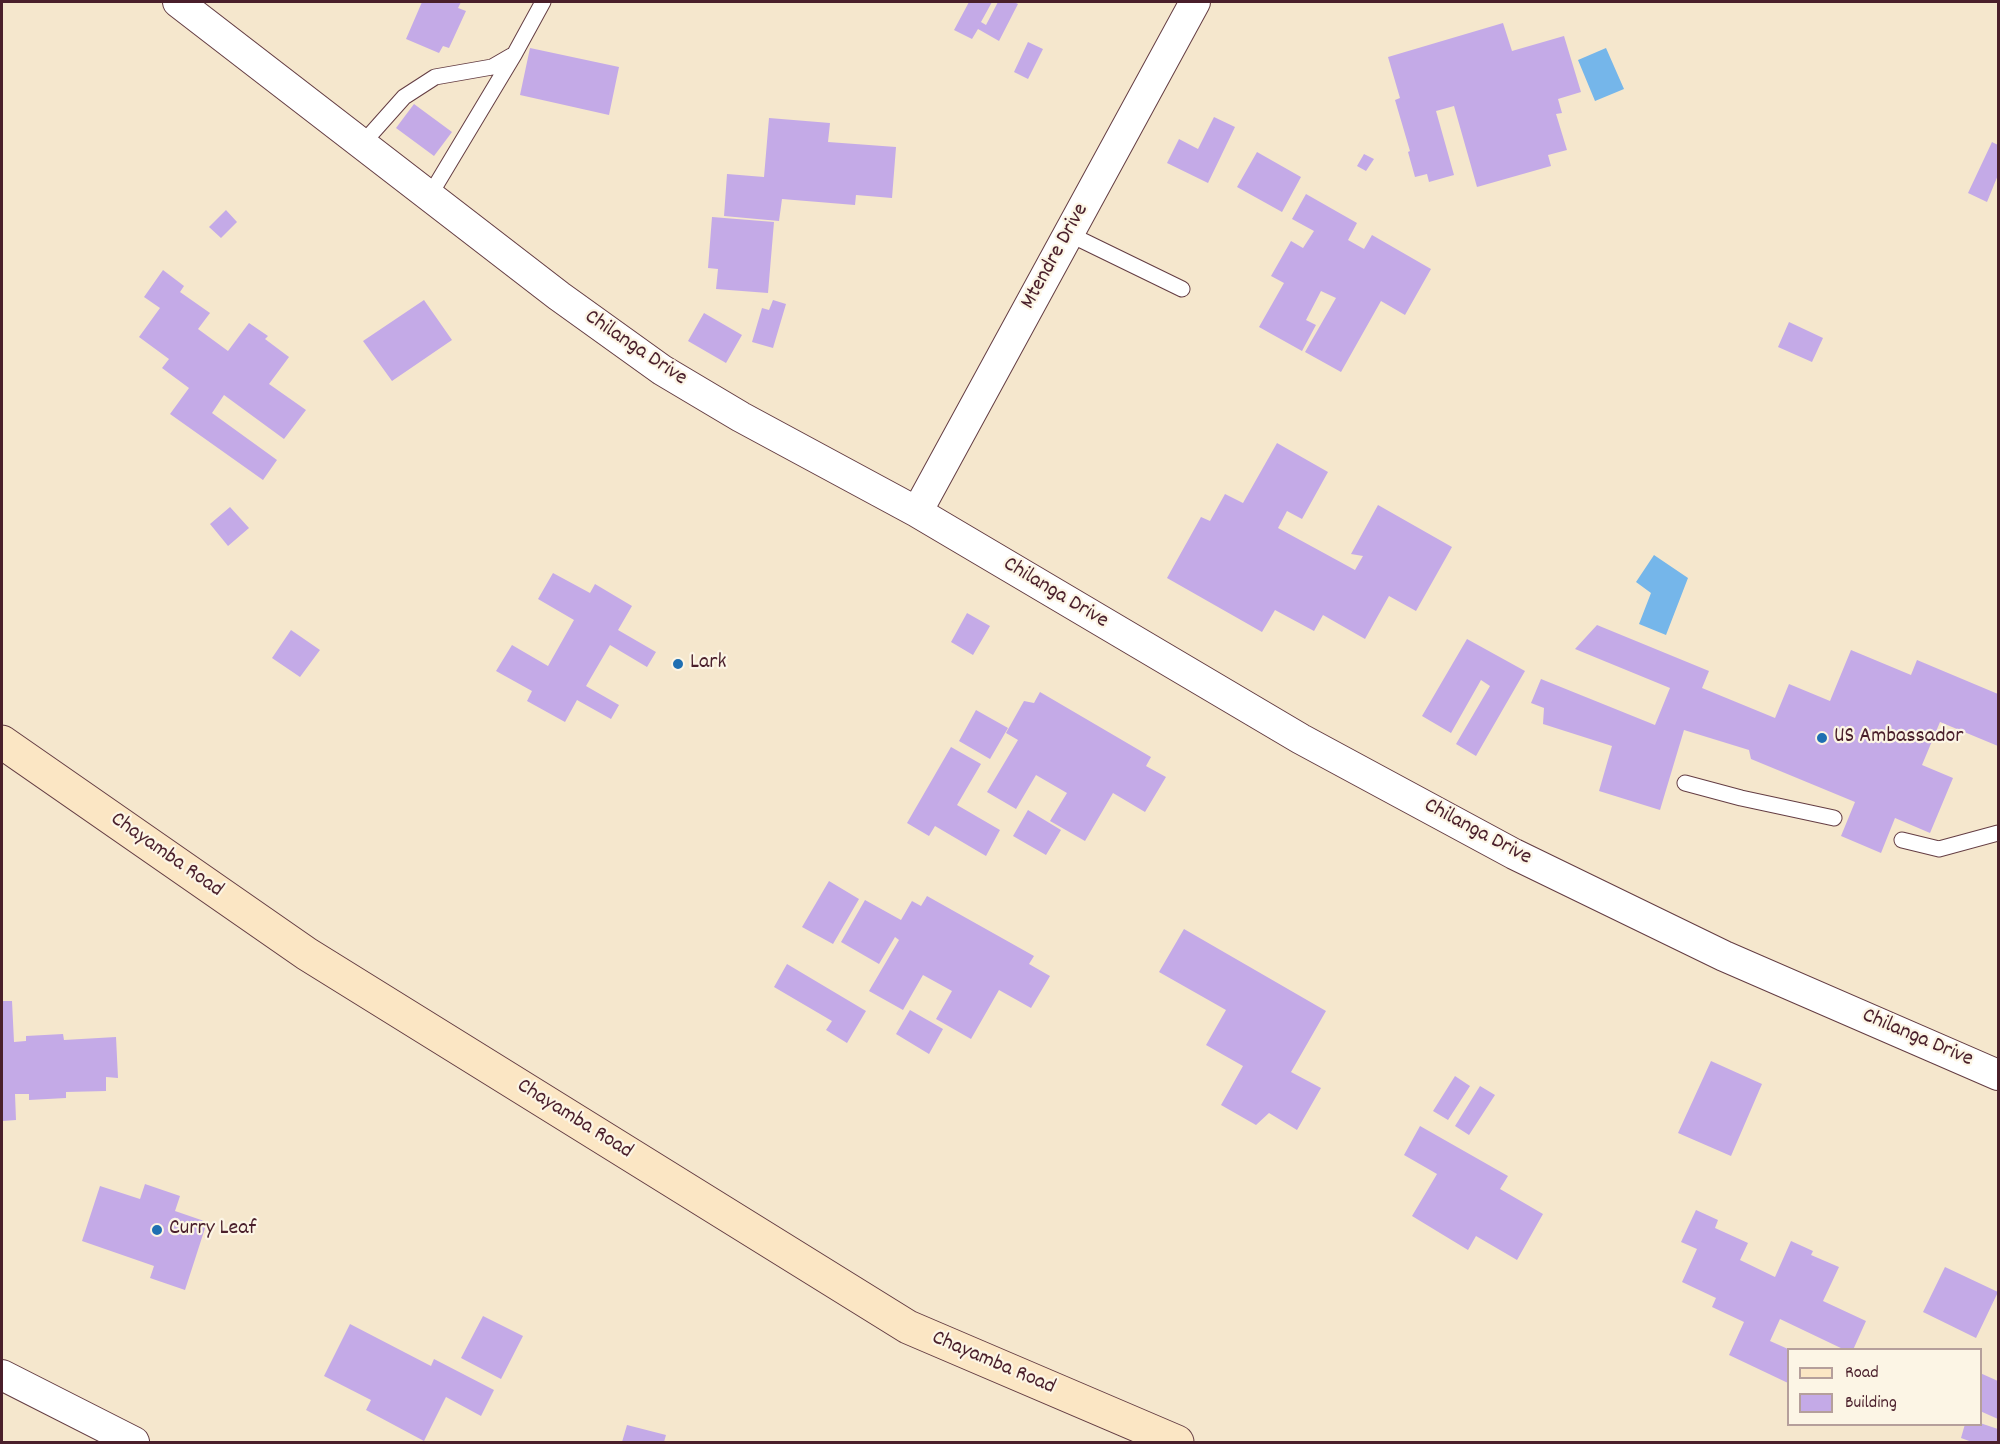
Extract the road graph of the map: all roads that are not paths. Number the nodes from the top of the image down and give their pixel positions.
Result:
1 (178, 2) edge
2 (543, 2) edge
3 (1195, 2) edge
4 (514, 55) junction
5 (363, 143) junction
6 (430, 195) junction
7 (1069, 234) junction
8 (1182, 289) dead end
9 (917, 513) junction
10 (2, 742) edge
11 (1685, 783) dead end
12 (1834, 818) dead end
13 (1998, 833) edge
14 (1902, 840) dead end
15 (1998, 1075) edge
16 (2, 1375) edge
17 (134, 1443) edge
18 (1177, 1443) edge

1 - 5 street, Chilanga Drive
2 - 4 lane
3 - 7 street, Mtendre Drive
4 - 5 lane
4 - 6 lane
5 - 6 street, Chilanga Drive
6 - 9 street, Chilanga Drive
7 - 8 lane
7 - 9 street, Mtendre Drive
9 - 15 street, Chilanga Drive
10 - 18 street, Chayamba Road
11 - 12 lane
13 - 14 lane
16 - 17 street

